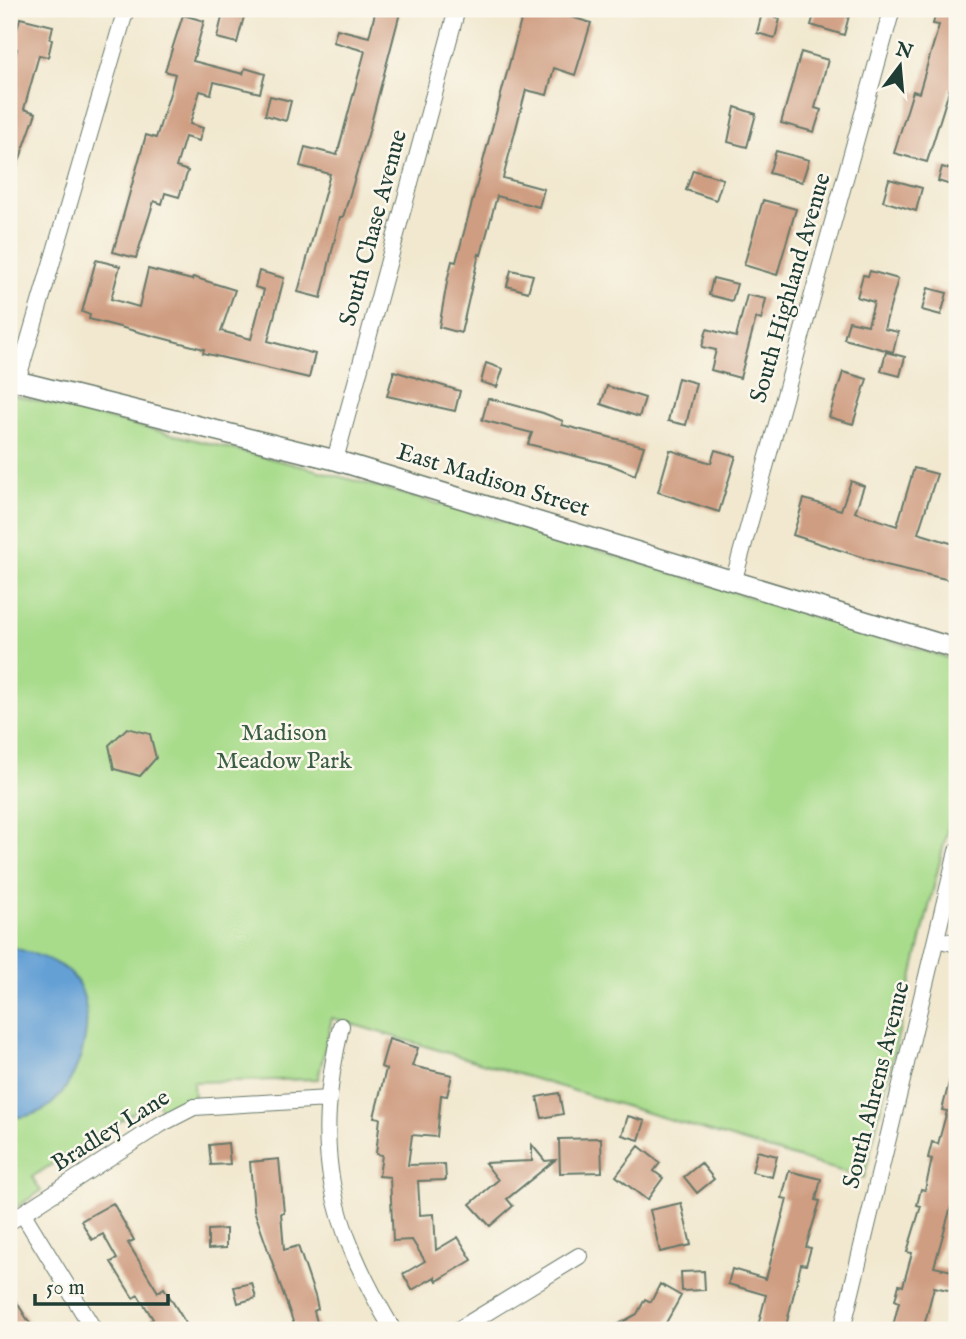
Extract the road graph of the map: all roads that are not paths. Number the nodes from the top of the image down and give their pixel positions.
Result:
1 (126, 9) edge
2 (457, 9) edge
3 (892, 9) edge
4 (13, 380) edge
5 (335, 460) junction
6 (734, 579) junction
7 (957, 649) edge
8 (957, 851) edge
9 (936, 939) junction
10 (957, 944) edge
11 (341, 1026) dead end
12 (328, 1099) junction
13 (23, 1214) junction
14 (9, 1223) edge
15 (579, 1256) dead end
16 (94, 1330) edge
17 (393, 1330) edge
18 (458, 1330) edge
19 (842, 1330) edge

1 - 4 street
2 - 5 street, South Chase Avenue
3 - 6 street, South Highland Avenue
4 - 5 street, East Madison Street
5 - 6 street, East Madison Street
6 - 7 street, East Madison Street
8 - 9 street, South Ahrens Avenue
9 - 10 street
9 - 19 street, South Ahrens Avenue
11 - 12 street
12 - 13 street, Bradley Lane
12 - 17 street
13 - 14 street, Bradley Lane
13 - 16 street
15 - 18 street

